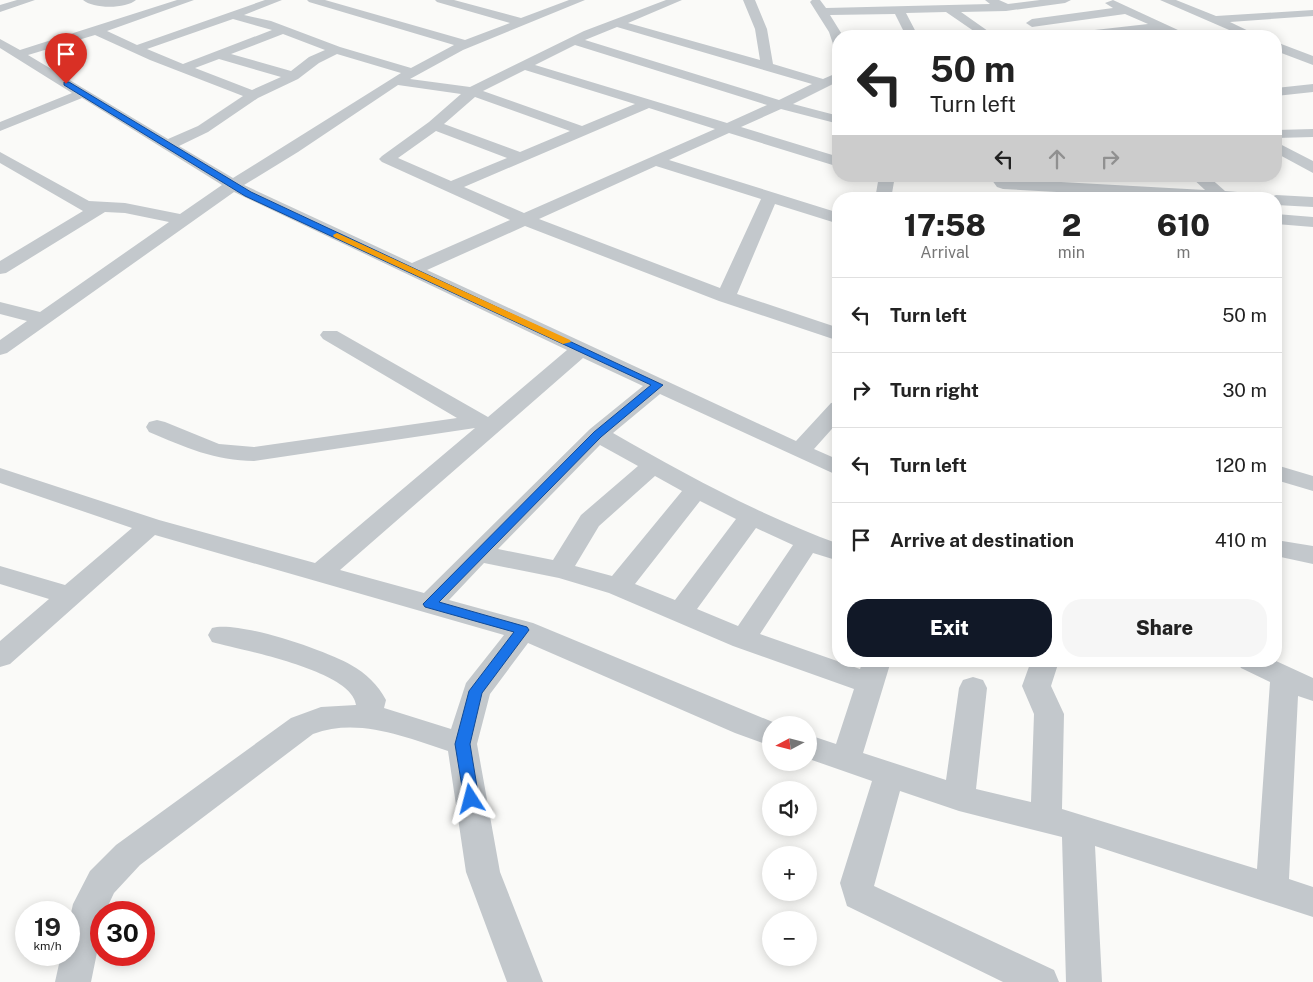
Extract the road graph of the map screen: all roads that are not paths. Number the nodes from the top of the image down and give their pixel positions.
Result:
1 (29, 0) edge
2 (89, 0) edge
3 (130, 0) edge
4 (188, 0) edge
5 (276, 0) edge
6 (441, 0) edge
7 (546, 0) edge
8 (578, 0) edge
9 (676, 0) edge
10 (749, 0) edge
11 (815, 0) edge
12 (991, 0) edge
13 (1066, 0) edge
14 (1104, 0) edge
15 (1166, 0) edge
16 (320, 1) edge
17 (1026, 3) edge
18 (565, 5) junction
19 (1263, 6) dead end
20 (1005, 8) junction
21 (0, 9) edge
22 (950, 9) junction
23 (899, 10) junction
24 (1126, 10) junction
25 (823, 12) junction
26 (1313, 12) edge
27 (230, 15) junction
28 (1286, 15) junction
29 (1215, 20) junction
30 (521, 22) junction
31 (617, 23) junction
32 (1032, 23) junction
33 (1162, 26) junction
34 (284, 30) junction
35 (834, 30) edge
36 (909, 30) edge
37 (980, 30) edge
38 (1045, 30) edge
39 (1128, 30) edge
40 (1171, 30) edge
41 (1239, 30) edge
42 (96, 31) junction
43 (575, 41) junction
44 (1304, 42) dead end
45 (0, 43) edge
46 (465, 44) junction
47 (1282, 44) edge
48 (1282, 48) edge
49 (136, 49) junction
50 (336, 50) junction
51 (18, 54) junction
52 (219, 55) junction
53 (1313, 61) edge
54 (525, 66) junction
55 (767, 67) junction
56 (184, 68) junction
57 (412, 72) junction
58 (293, 76) junction
59 (832, 79) edge
60 (396, 81) junction
61 (823, 83) junction
62 (1313, 88) edge
63 (1282, 91) edge
64 (473, 92) junction
65 (83, 93) junction
66 (253, 94) junction
67 (647, 104) junction
68 (780, 105) junction
69 (832, 118) edge
70 (434, 125) junction
71 (0, 127) edge
72 (727, 129) junction
73 (582, 131) junction
74 (1313, 133) edge
75 (1282, 134) edge
76 (168, 145) junction
77 (1313, 150) edge
78 (1282, 154) edge
79 (1282, 155) edge
80 (0, 157) edge
81 (521, 158) junction
82 (832, 160) edge
83 (656, 161) junction
84 (1313, 169) edge
85 (1205, 182) edge
86 (233, 185) junction
87 (1002, 186) edge
88 (452, 187) junction
89 (1133, 192) edge
90 (1216, 192) edge
91 (770, 197) junction
92 (1282, 200) edge
93 (1313, 202) edge
94 (101, 207) junction
95 (832, 218) edge
96 (1282, 219) edge
97 (184, 220) junction
98 (525, 220) junction
99 (1313, 222) edge
100 (0, 269) edge
101 (412, 270) junction
102 (726, 296) junction
103 (0, 308) edge
104 (44, 319) junction
105 (832, 333) edge
106 (330, 335) dead end
107 (0, 349) edge
108 (581, 349) junction
109 (658, 385) junction
110 (832, 415) edge
111 (485, 424) junction
112 (157, 427) dead end
113 (598, 434) junction
114 (798, 450) junction
115 (652, 466) junction
116 (832, 466) edge
117 (1282, 472) edge
118 (1313, 472) edge
119 (1282, 474) edge
120 (0, 475) edge
121 (1313, 484) edge
122 (695, 491) junction
123 (751, 517) junction
124 (150, 526) junction
125 (808, 541) junction
126 (1282, 549) edge
127 (832, 550) edge
128 (480, 554) junction
129 (1313, 555) edge
130 (560, 570) junction
131 (319, 574) junction
132 (0, 575) edge
133 (618, 587) junction
134 (69, 596) junction
135 (429, 604) junction
136 (680, 612) junction
137 (523, 630) junction
138 (222, 635) dead end
139 (743, 640) junction
140 (0, 657) edge
141 (832, 662) edge
142 (853, 667) edge
143 (1042, 667) edge
144 (1264, 667) edge
145 (873, 672) edge
146 (1285, 677) junction
147 (973, 688) dead end
148 (1313, 690) edge
149 (368, 716) junction
150 (762, 731) edge
151 (462, 744) junction
152 (818, 750) edge
153 (846, 760) junction
154 (889, 775) junction
155 (959, 798) junction
156 (1046, 819) junction
157 (1078, 826) junction
158 (1272, 889) junction
159 (1313, 902) edge
160 (73, 982) edge
161 (525, 982) edge
162 (1041, 982) edge
163 (1084, 982) edge

1 - 21 street
2 - 3 street
4 - 42 street
5 - 27 street
6 - 30 street
7 - 18 street
8 - 18 street
9 - 31 street
10 - 55 street
11 - 25 street
12 - 20 street
13 - 17 street
14 - 24 street
15 - 29 street
16 - 46 street
17 - 20 street
18 - 30 street
19 - 28 street
20 - 22 street
20 - 32 street
22 - 23 street
22 - 37 street
23 - 25 street
23 - 36 street
24 - 32 street
24 - 33 street
25 - 35 street
26 - 28 street
27 - 34 street
27 - 49 street
28 - 29 street
29 - 41 street
30 - 46 street
31 - 43 street
31 - 55 street
32 - 38 street
33 - 39 street
33 - 40 street
34 - 50 street
34 - 52 street
42 - 49 street
42 - 51 street
43 - 54 street
43 - 68 street
44 - 47 street
45 - 51 street
46 - 57 street
48 - 53 street
49 - 56 street
50 - 57 street
50 - 58 street
51 - 65 street
52 - 56 street
52 - 58 street
54 - 64 street
54 - 67 street
55 - 61 street
56 - 66 street
57 - 60 street
58 - 66 street
59 - 61 street
60 - 64 street
60 - 86 street
61 - 68 street
62 - 63 street
64 - 70 street
64 - 73 street
65 - 71 street
65 - 76 street
66 - 76 street
67 - 72 street
67 - 73 street
68 - 69 street
68 - 72 street
70 - 81 street
70 - 88 street
72 - 82 street
72 - 83 street
73 - 81 street
74 - 75 street
76 - 86 street
77 - 78 street
79 - 84 street
80 - 94 street
81 - 88 street
83 - 91 street
83 - 98 street
85 - 90 street
86 - 97 street
86 - 101 street
87 - 89 street
88 - 98 street
91 - 95 street
91 - 102 street
92 - 93 street
94 - 97 street
94 - 100 street
96 - 99 street
97 - 104 street
98 - 101 street
98 - 102 street
101 - 108 street
102 - 105 street
103 - 104 street
104 - 107 street
106 - 111 street
108 - 109 street
108 - 111 street
109 - 113 street
109 - 114 street
110 - 114 street
111 - 112 street
111 - 131 street
113 - 115 street
113 - 128 street
114 - 116 street
115 - 122 street
115 - 130 street
117 - 118 street
119 - 121 street
120 - 124 street
122 - 123 street
122 - 133 street
123 - 125 street
123 - 136 street
124 - 131 street
124 - 134 street
125 - 127 street
125 - 139 street
126 - 129 street
128 - 130 street
128 - 135 street
130 - 133 street
131 - 135 street
132 - 134 street
133 - 136 street
134 - 140 street
135 - 137 street
136 - 139 street
137 - 150 street
137 - 151 street
138 - 149 street
139 - 141 street
142 - 145 street
143 - 156 street
144 - 146 street
145 - 153 street
146 - 148 street
146 - 158 street
147 - 155 street
149 - 151 street
149 - 160 street
151 - 161 street
152 - 153 street
153 - 154 street
154 - 155 street
154 - 162 street
155 - 156 street
156 - 157 street
157 - 158 street
157 - 163 street
158 - 159 street

